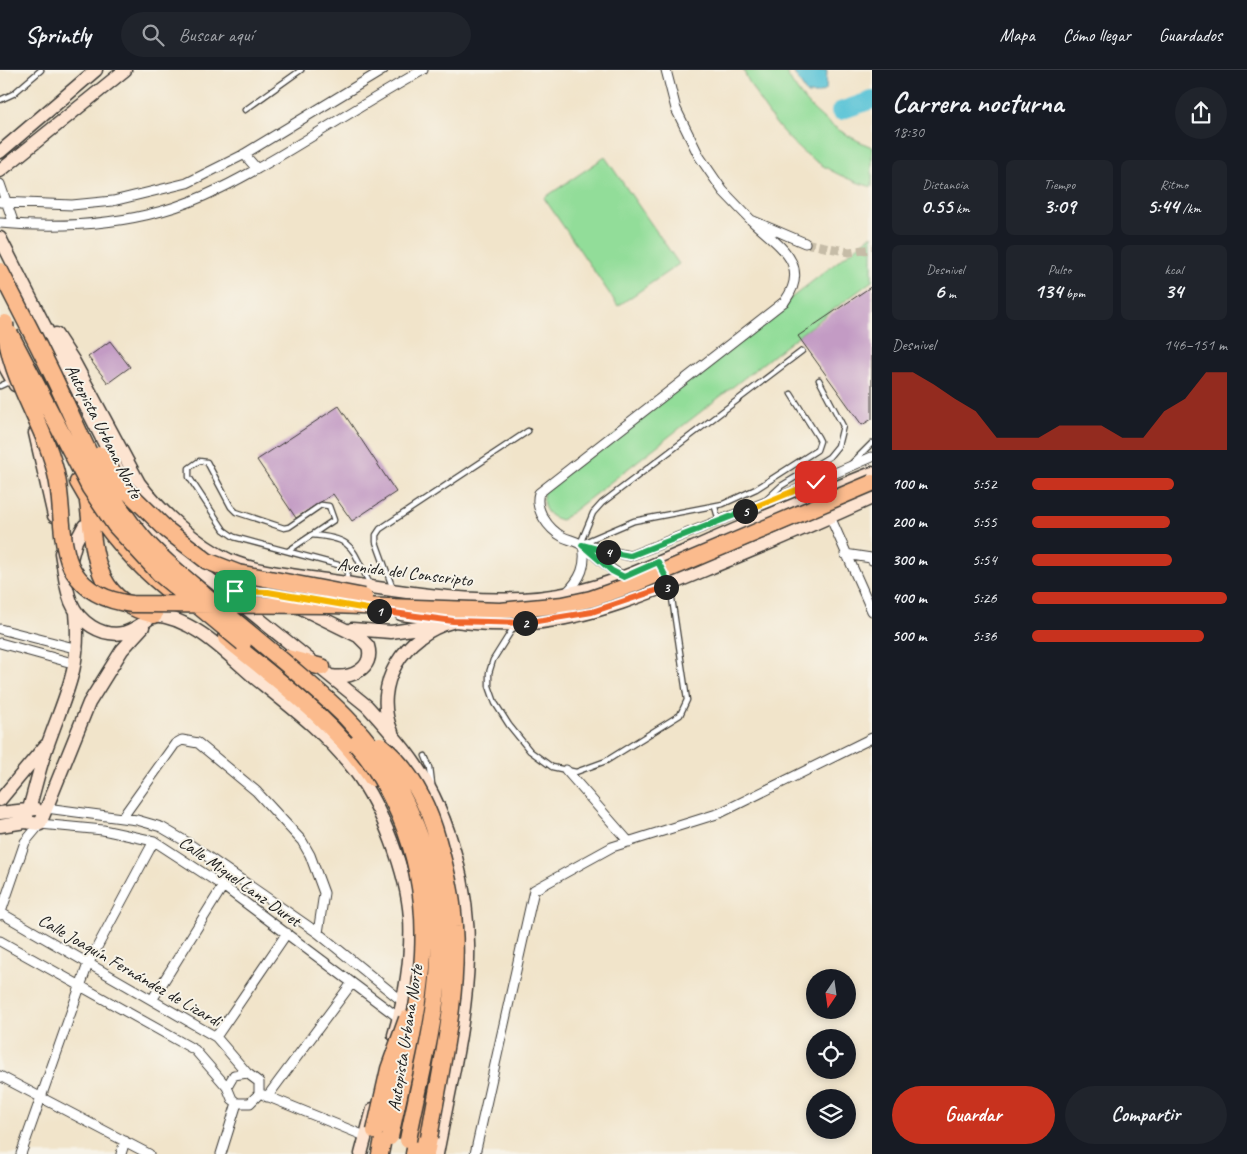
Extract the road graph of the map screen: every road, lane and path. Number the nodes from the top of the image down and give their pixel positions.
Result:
1 (41, 70) edge
2 (96, 70) edge
3 (125, 70) edge
4 (301, 70) edge
5 (383, 70) edge
6 (666, 70) edge
7 (419, 71) edge
8 (0, 100) edge
9 (55, 104) junction
10 (245, 110) dead end
11 (67, 117) junction
12 (0, 152) edge
13 (244, 154) junction
14 (257, 169) junction
15 (1, 172) edge
16 (0, 184) edge
17 (4, 202) edge
18 (751, 220) junction
19 (0, 223) edge
20 (14, 224) junction
21 (0, 238) edge
22 (805, 243) tunnel mouth
23 (0, 271) edge
24 (0, 278) edge
25 (38, 313) junction
26 (2, 322) edge
27 (802, 351) dead end
28 (0, 358) edge
29 (12, 380) junction
30 (819, 380) dead end
31 (0, 386) edge
32 (62, 394) junction
33 (791, 394) dead end
34 (528, 430) dead end
35 (872, 443) edge
36 (872, 457) edge
37 (848, 468) junction
38 (872, 473) edge
39 (816, 482) junction
40 (872, 483) edge
41 (821, 494) junction
42 (87, 498) junction
43 (872, 498) edge
44 (762, 504) junction
45 (149, 505) dead end
46 (715, 507) junction
47 (163, 510) junction
48 (830, 517) junction
49 (719, 521) junction
50 (84, 526) dead end
51 (311, 535) junction
52 (582, 544) junction
53 (288, 551) junction
54 (845, 554) junction
55 (872, 558) edge
56 (658, 562) junction
57 (624, 577) junction
58 (66, 580) junction
59 (346, 583) junction
60 (606, 584) junction
61 (670, 585) junction
62 (372, 587) junction
63 (393, 590) junction
64 (235, 591) dead end
65 (268, 592) junction
66 (564, 594) junction
67 (483, 599) junction
68 (502, 608) junction
69 (160, 611) junction
70 (872, 611) edge
71 (76, 612) junction
72 (457, 621) junction
73 (516, 624) junction
74 (443, 625) junction
75 (338, 626) junction
76 (0, 629) edge
77 (0, 643) edge
78 (78, 648) junction
79 (287, 658) junction
80 (76, 664) junction
81 (327, 672) junction
82 (358, 731) junction
83 (394, 736) junction
84 (872, 738) edge
85 (48, 742) junction
86 (425, 756) dead end
87 (566, 770) junction
88 (431, 793) junction
89 (0, 800) edge
90 (46, 808) junction
91 (0, 813) edge
92 (27, 816) junction
93 (122, 818) junction
94 (40, 824) junction
95 (0, 826) edge
96 (154, 841) junction
97 (25, 842) junction
98 (629, 842) junction
99 (223, 886) junction
100 (0, 914) edge
101 (287, 933) junction
102 (318, 933) junction
103 (0, 942) edge
104 (88, 964) junction
105 (352, 983) junction
106 (80, 984) junction
107 (419, 998) junction
108 (152, 1000) junction
109 (402, 1000) junction
110 (399, 1018) junction
111 (216, 1037) junction
112 (247, 1072) junction
113 (0, 1076) edge
114 (228, 1087) junction
115 (263, 1095) junction
116 (40, 1097) junction
117 (237, 1103) junction
118 (365, 1136) junction
119 (125, 1141) junction
120 (428, 1146) edge
121 (21, 1154) edge
122 (121, 1154) edge
123 (149, 1154) edge
124 (220, 1154) edge
125 (361, 1154) edge
126 (370, 1154) edge
127 (380, 1154) edge
128 (387, 1154) edge
129 (405, 1154) edge
130 (414, 1154) edge
131 (437, 1154) edge
132 (474, 1154) edge

1 - 8 lane
2 - 9 main road
3 - 11 main road
4 - 10 lane
5 - 13 street
6 - 18 street
7 - 14 street
9 - 11 main road
9 - 12 main road
11 - 15 main road
13 - 14 street
13 - 17 street
14 - 20 street
16 - 17 street
17 - 20 street
18 - 22 street
18 - 52 street
19 - 20 street
21 - 25 main road
23 - 32 highway, Autopista Urbana Norte, bridge
24 - 79 highway
25 - 47 main road, Avenida del Conscripto
25 - 81 main road
26 - 40 highway, bridge
26 - 42 highway
26 - 107 highway, Autopista Urbana Norte, bridge
27 - 52 lane
28 - 29 main road
29 - 31 lane
29 - 58 main road
30 - 44 lane
32 - 68 highway, bridge
32 - 82 highway, Autopista Urbana Norte, bridge
33 - 46 lane
34 - 63 lane
35 - 37 lane
36 - 37 street
37 - 39 street
38 - 41 main road, Avenida del Conscripto
39 - 41 street
39 - 44 street
41 - 48 street
41 - 56 main road, Avenida del Conscripto
42 - 69 highway
42 - 127 highway
43 - 48 main road
44 - 49 street
45 - 47 main road
46 - 49 lane
46 - 52 lane
47 - 59 main road, Avenida del Conscripto
48 - 54 street
48 - 61 main road
49 - 52 street
50 - 58 main road
51 - 53 lane
51 - 53 lane
51 - 62 lane
52 - 57 street
52 - 66 street
53 - 59 lane
54 - 55 street
54 - 70 street
56 - 57 main road, Avenida del Conscripto
56 - 61 lane
57 - 60 main road, Avenida del Conscripto
58 - 71 main road
59 - 62 main road, Avenida del Conscripto
60 - 66 main road, Avenida del Conscripto
60 - 68 highway
61 - 73 main road
61 - 87 lane
62 - 63 main road, Avenida del Conscripto
63 - 67 main road, Avenida del Conscripto
64 - 65 main road
65 - 72 main road
65 - 75 main road
66 - 67 main road, Avenida del Conscripto
67 - 68 main road
69 - 71 main road
69 - 90 main road
69 - 109 main road
71 - 78 main road
72 - 73 main road
72 - 74 main road
73 - 87 lane
74 - 75 main road
74 - 83 main road
75 - 81 main road
76 - 78 street
77 - 80 street
78 - 80 main road
79 - 81 highway
79 - 130 highway
80 - 85 main road
81 - 83 main road
82 - 120 highway, bridge
82 - 129 highway, Autopista Urbana Norte, bridge
83 - 88 main road
84 - 98 street
85 - 89 main road
85 - 92 main road
86 - 88 lane
87 - 98 street
88 - 131 main road
90 - 92 main road
90 - 93 street, Calle Miguel Lanz Duret
90 - 94 main road
91 - 92 main road
92 - 94 main road
92 - 95 main road
92 - 97 street
93 - 102 street, Calle Miguel Lanz Duret
93 - 102 street
94 - 96 street, Calle Miguel Lanz Duret
94 - 97 street
96 - 99 street, Calle Miguel Lanz Duret
96 - 104 street
97 - 100 street
98 - 132 street
99 - 101 street, Calle Miguel Lanz Duret
99 - 108 street
100 - 104 street, Calle Joaquín Fernández de Lizardi
101 - 105 street, Calle Miguel Lanz Duret
101 - 111 street
102 - 109 street, Calle Miguel Lanz Duret
103 - 106 street, Calle Joaquín Fernández de Lizardi
104 - 106 street
104 - 108 street, Calle Joaquín Fernández de Lizardi
105 - 110 street, Calle Miguel Lanz Duret
105 - 115 street
106 - 114 street, Calle Joaquín Fernández de Lizardi
106 - 116 street
107 - 126 highway, bridge
107 - 128 highway, Autopista Urbana Norte, bridge
108 - 111 street, Calle Joaquín Fernández de Lizardi
109 - 110 main road
110 - 118 main road
111 - 112 street, Calle Joaquín Fernández de Lizardi
112 - 114 street
112 - 115 street, Calle Joaquín Fernández de Lizardi
113 - 116 street
114 - 117 street, Calle Joaquín Fernández de Lizardi
115 - 117 street
115 - 118 street
116 - 119 street
116 - 121 street
117 - 124 street
118 - 125 main road
119 - 122 street
119 - 123 street

